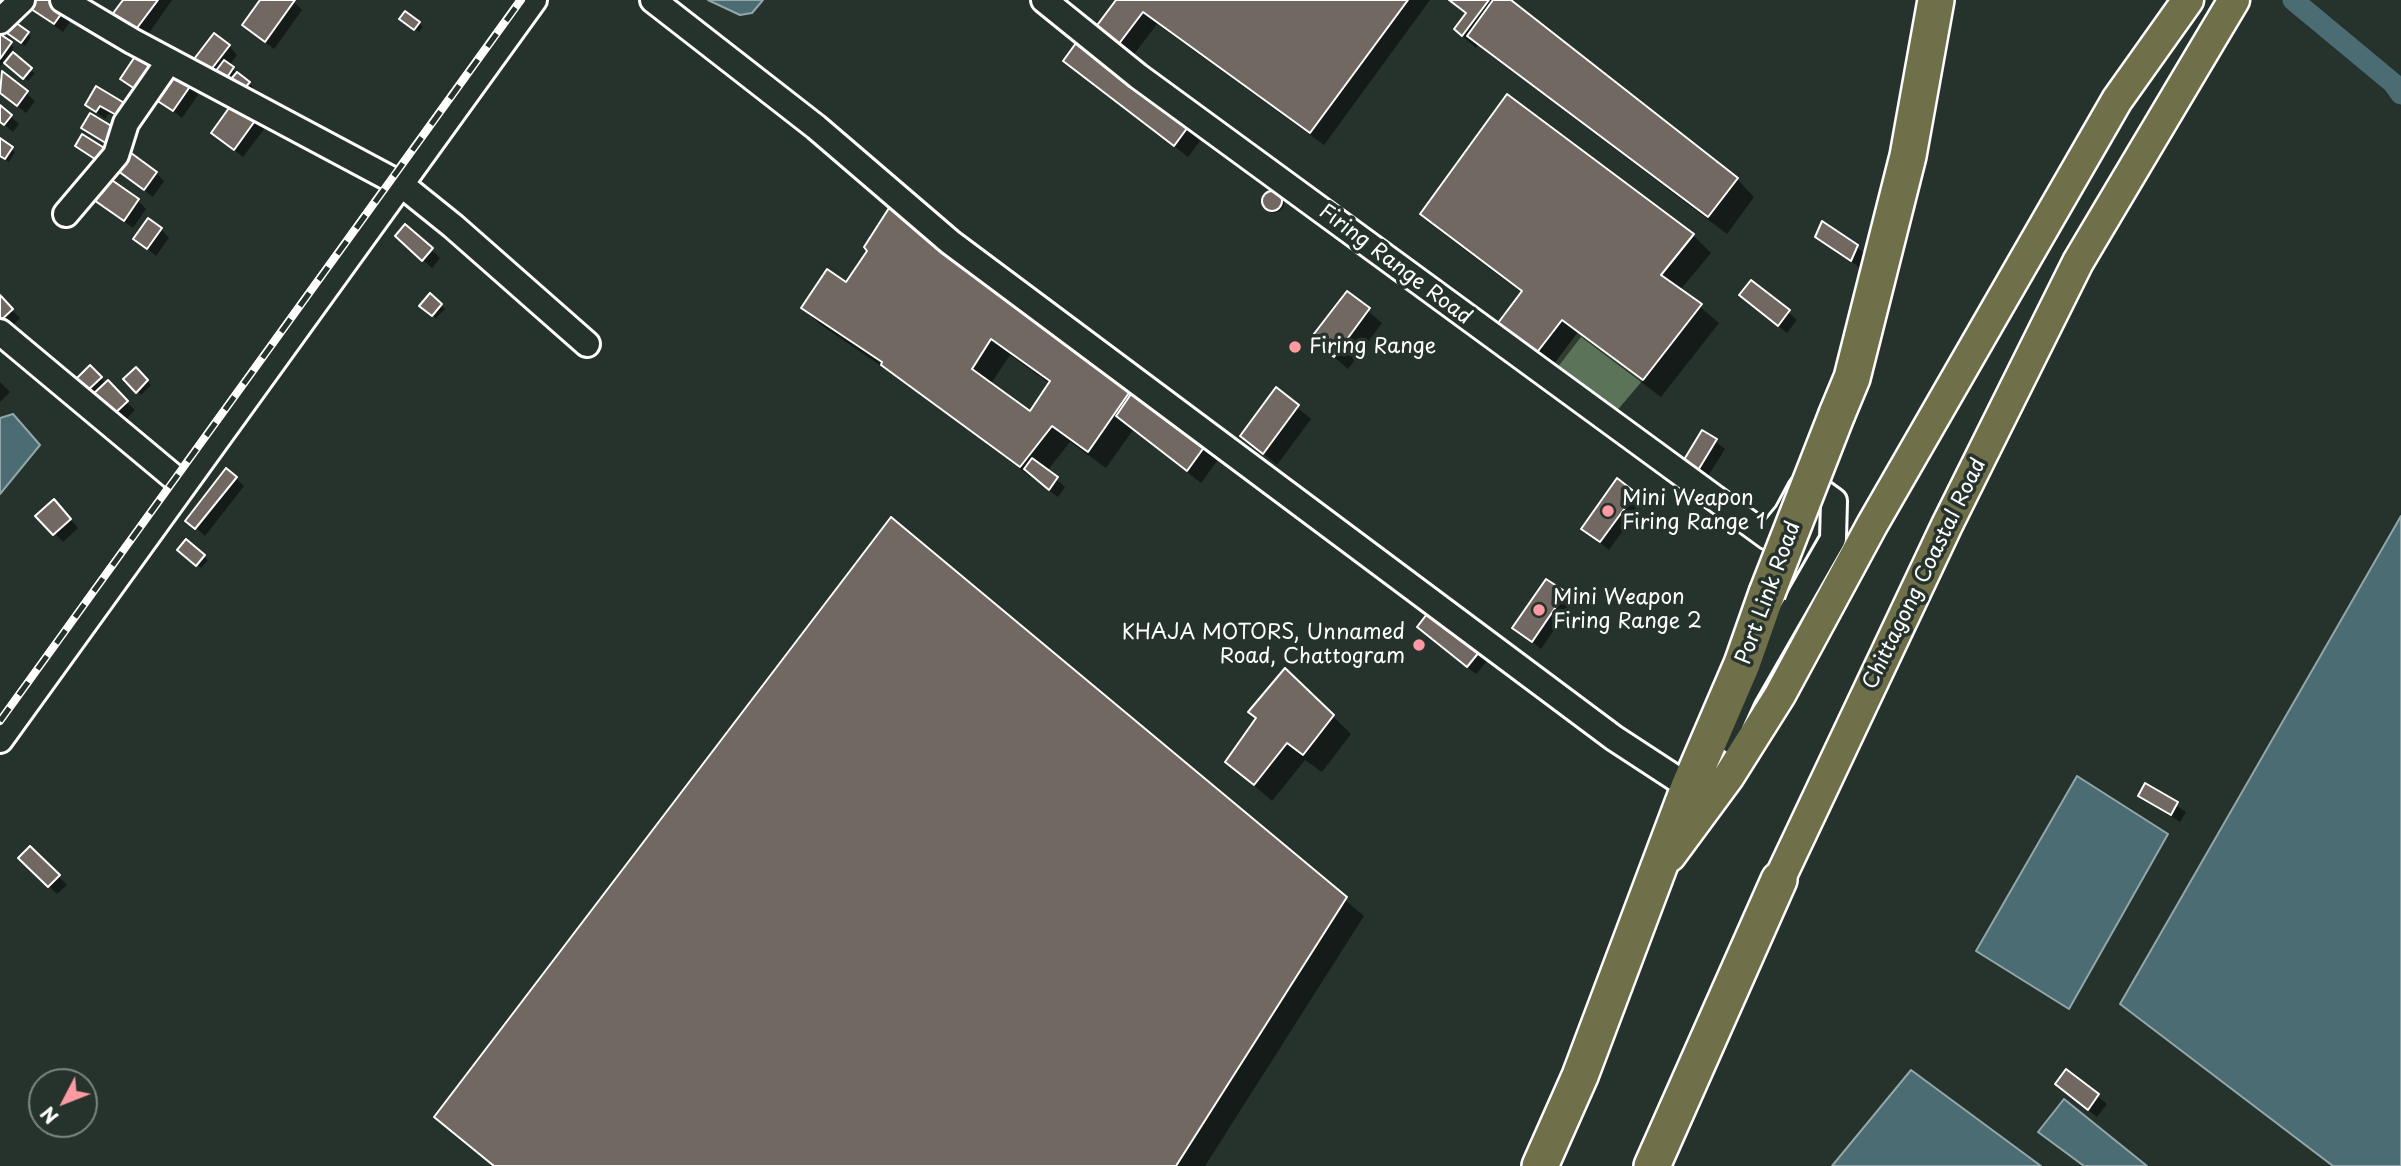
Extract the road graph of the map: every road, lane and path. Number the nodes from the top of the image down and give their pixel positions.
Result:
1 (22, 0) edge
2 (63, 0) edge
3 (534, 0) edge
4 (653, 0) edge
5 (1044, 0) edge
6 (1936, 0) edge
7 (2188, 0) edge
8 (2234, 0) edge
9 (0, 21) edge
10 (169, 61) junction
11 (402, 185) junction
12 (66, 214) dead end
13 (0, 332) edge
14 (587, 344) dead end
15 (183, 484) junction
16 (1755, 734) junction
17 (1725, 736) junction
18 (0, 740) edge
19 (1700, 793) junction
20 (1779, 880) joint
21 (1540, 1166) edge
22 (1652, 1166) edge

1 - 9 street
2 - 10 street
3 - 11 street
4 - 19 street
5 - 17 street, Firing Range Road
6 - 19 highway, Port Link Road, bridge
7 - 16 main road
8 - 20 main road, Chittagong Coastal Road
10 - 11 street
10 - 12 street
11 - 14 street
11 - 15 street
13 - 15 street
15 - 18 street
16 - 17 street
16 - 19 main road
17 - 19 street
19 - 21 highway, Port Link Road
20 - 22 highway, Chittagong Coastal Road

